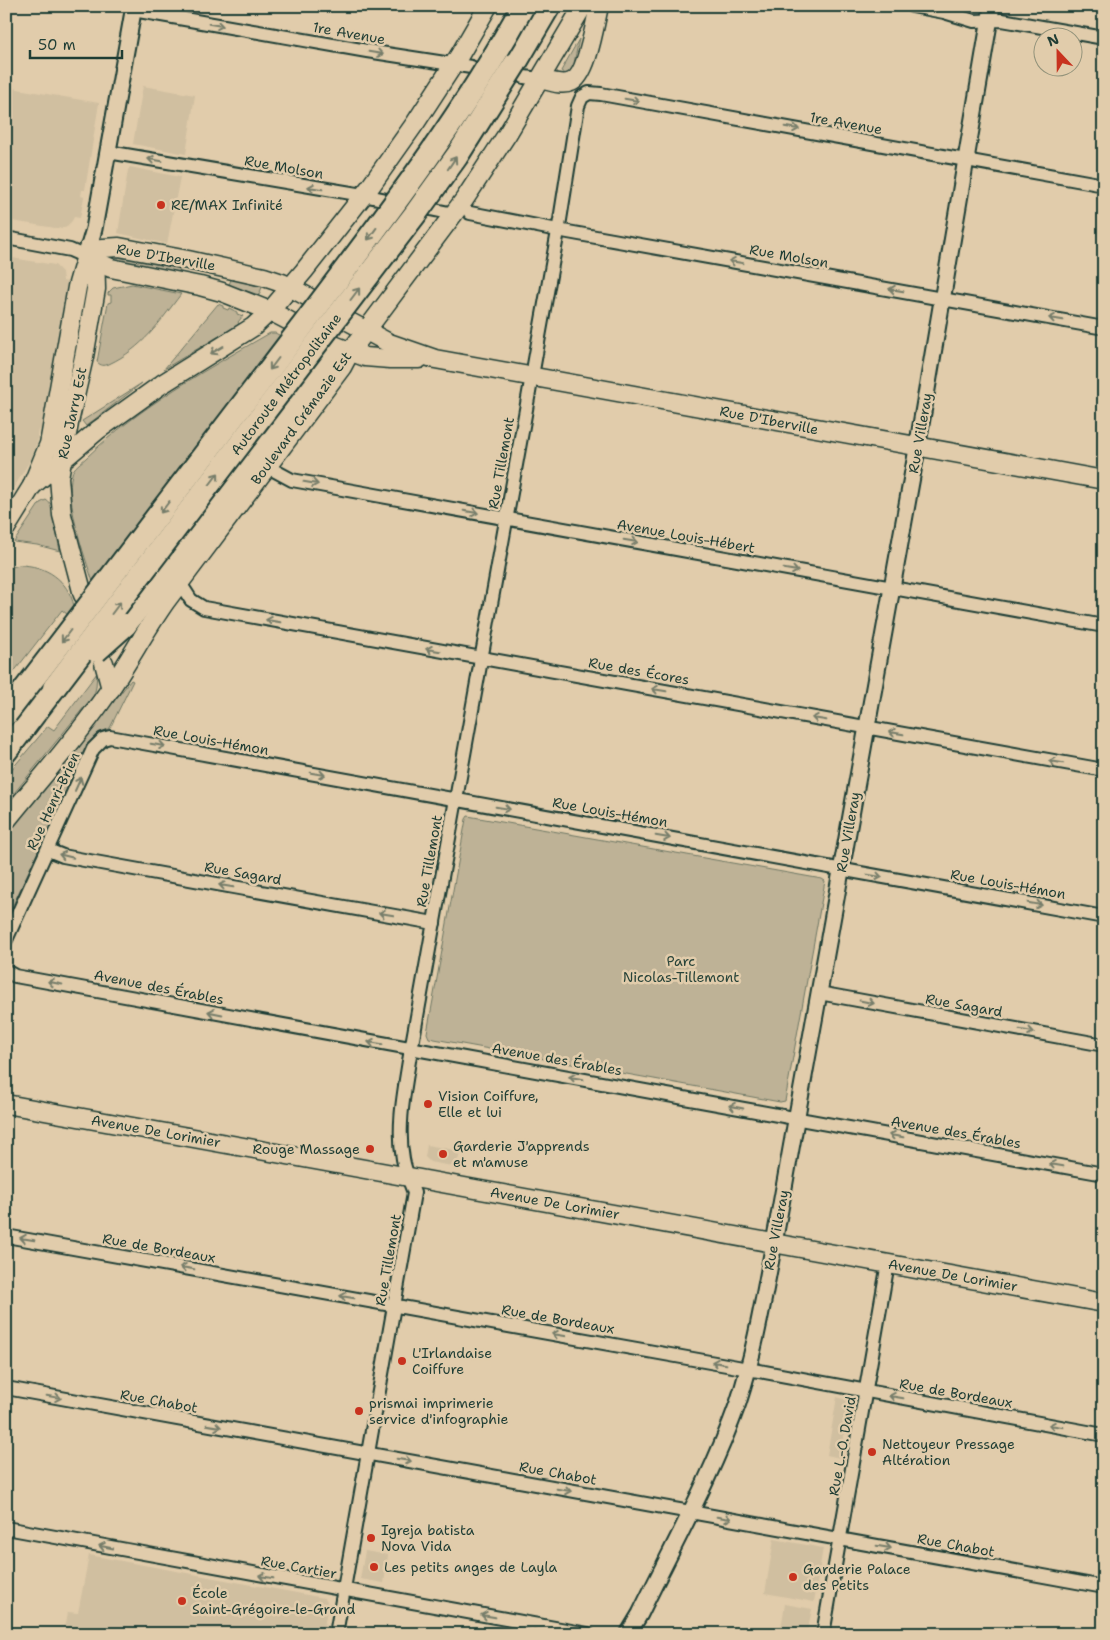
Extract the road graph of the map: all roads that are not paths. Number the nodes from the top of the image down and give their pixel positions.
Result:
1 (488, 6) edge
2 (523, 6) edge
3 (549, 6) edge
4 (583, 6) edge
5 (599, 6) edge
6 (912, 6) edge
7 (134, 8) edge
8 (991, 14) edge
9 (1104, 38) edge
10 (454, 64) junction
11 (472, 67) dead end
12 (532, 78) junction
13 (584, 95) joint
14 (108, 152) junction
15 (967, 160) junction
16 (1104, 185) edge
17 (363, 195) junction
18 (462, 213) junction
19 (558, 230) junction
20 (6, 238) edge
21 (87, 253) junction
22 (290, 287) junction
23 (310, 298) dead end
24 (943, 298) junction
25 (270, 311) junction
26 (348, 321) dead end
27 (291, 322) dead end
28 (1104, 328) edge
29 (365, 331) junction
30 (341, 348) junction
31 (435, 359) junction
32 (531, 377) junction
33 (917, 446) junction
34 (61, 462) junction
35 (266, 466) junction
36 (1104, 480) edge
37 (32, 486) junction
38 (506, 518) junction
39 (6, 528) edge
40 (180, 583) junction
41 (892, 588) junction
42 (83, 594) dead end
43 (1104, 626) edge
44 (481, 658) junction
45 (104, 663) dead end
46 (54, 688) junction
47 (111, 689) junction
48 (6, 714) edge
49 (867, 727) junction
50 (110, 737) joint
51 (6, 751) edge
52 (1104, 770) edge
53 (455, 800) junction
54 (6, 821) edge
55 (48, 850) junction
56 (841, 870) junction
57 (1104, 917) edge
58 (434, 923) junction
59 (6, 940) edge
60 (6, 971) edge
61 (819, 993) junction
62 (1104, 1045) edge
63 (411, 1049) junction
64 (6, 1104) edge
65 (797, 1118) junction
66 (1104, 1174) edge
67 (408, 1177) junction
68 (6, 1236) edge
69 (774, 1243) junction
70 (888, 1264) junction
71 (1104, 1302) edge
72 (395, 1305) junction
73 (748, 1369) junction
74 (6, 1388) edge
75 (867, 1392) junction
76 (1104, 1435) edge
77 (368, 1454) junction
78 (690, 1512) junction
79 (6, 1528) edge
80 (840, 1540) junction
81 (1104, 1587) edge
82 (344, 1590) junction
83 (336, 1634) edge
84 (588, 1634) edge
85 (628, 1634) edge
86 (823, 1634) edge

1 - 10 main road
2 -> 48 highway, Autoroute Métropolitaine, bridge
46 -> 3 highway, Autoroute Métropolitaine, bridge
4 - 12 main road, Boulevard Crémazie Est
5 - 12 main road
6 - 8 street
7 -> 10 street, 1re Avenue
7 - 14 street, Rue Jarry Est
8 - 9 street
8 - 15 street, Rue Villeray
10 - 11 street, 1re Avenue
10 - 17 main road
12 - 18 main road, Boulevard Crémazie Est
13 -> 15 street, 1re Avenue
13 - 19 street, Rue Tillemont
17 -> 14 street, Rue Molson
14 - 21 street, Rue Jarry Est
15 - 16 street, 1re Avenue
15 - 24 street, Rue Villeray
17 - 18 street, Rue Molson
17 - 22 main road
18 - 19 street, Rue Molson
18 - 29 main road, Boulevard Crémazie Est
24 -> 19 street, Rue Molson
19 - 32 street, Rue Tillemont
20 - 21 street
21 - 22 main road, Rue D'Iberville
21 - 25 main road, Rue D'Iberville
21 - 34 main road, Rue Jarry Est
21 - 37 main road, Rue Jarry Est
22 - 23 main road, Rue D'Iberville
22 - 25 main road
28 -> 24 street, Rue Molson
24 - 33 street, Rue Villeray
25 - 27 main road, Rue D'Iberville
25 -> 34 main road
26 - 29 main road, Rue D'Iberville
29 - 30 main road, Boulevard Crémazie Est
29 - 31 main road, Rue D'Iberville
30 - 31 main road, Rue D'Iberville
30 - 35 main road, Boulevard Crémazie Est
30 - 46 highway, bridge
31 - 32 main road, Rue D'Iberville
32 - 33 main road, Rue D'Iberville
32 - 38 street, Rue Tillemont
33 - 36 main road, Rue D'Iberville
33 - 41 street, Rue Villeray
34 - 37 main road
34 - 42 main road, Rue Jarry Est
35 -> 38 street, Avenue Louis-Hébert
35 - 40 main road, Boulevard Crémazie Est
37 - 39 main road
38 -> 41 street, Avenue Louis-Hébert
38 - 44 street, Rue Tillemont
44 -> 40 street, Rue des Écores
40 - 47 main road, Boulevard Crémazie Est
41 - 43 street, Avenue Louis-Hébert
41 - 49 street, Rue Villeray
49 -> 44 street, Rue des Écores
44 - 53 street, Rue Tillemont
45 - 47 main road
46 - 51 highway, Autoroute Métropolitaine
47 - 54 main road, Boulevard Crémazie Est
52 -> 49 street, Rue des Écores
49 - 56 street, Rue Villeray
50 -> 53 street, Rue Louis-Hémon
55 -> 50 street, Rue Henri-Brien
53 -> 56 street, Rue Louis-Hémon
53 - 58 street, Rue Tillemont
58 -> 55 street, Rue Sagard
55 - 59 street, Rue Henri-Brien
56 -> 57 street, Rue Louis-Hémon
56 - 61 street, Rue Villeray
58 - 63 street, Rue Tillemont
63 -> 60 street, Avenue des Érables
61 -> 62 street, Rue Sagard
61 - 65 street, Rue Villeray
65 -> 63 street, Avenue des Érables
63 - 67 street, Rue Tillemont
64 - 67 main road, Avenue De Lorimier
66 -> 65 street, Avenue des Érables
65 - 69 street, Rue Villeray
67 - 69 main road, Avenue De Lorimier
67 - 72 street, Rue Tillemont
72 -> 68 street, Rue de Bordeaux
69 - 70 main road, Avenue De Lorimier
69 - 73 street, Rue Villeray
70 - 71 main road, Avenue De Lorimier
70 - 75 street, Rue L.-O. David
73 -> 72 street, Rue de Bordeaux
72 - 77 street, Rue Tillemont
73 - 75 street, Rue de Bordeaux
73 - 78 street, Rue Villeray
74 -> 77 street, Rue Chabot
76 -> 75 street, Rue de Bordeaux
75 - 80 street, Rue L.-O. David
77 -> 78 street, Rue Chabot
77 - 82 street, Rue Tillemont
78 -> 80 street, Rue Chabot
78 - 85 street, Rue Villeray
82 -> 79 street, Rue Cartier
80 -> 81 street, Rue Chabot
80 - 86 street, Rue L.-O. David
82 - 83 street, Rue Tillemont
84 -> 82 street, Rue Cartier

